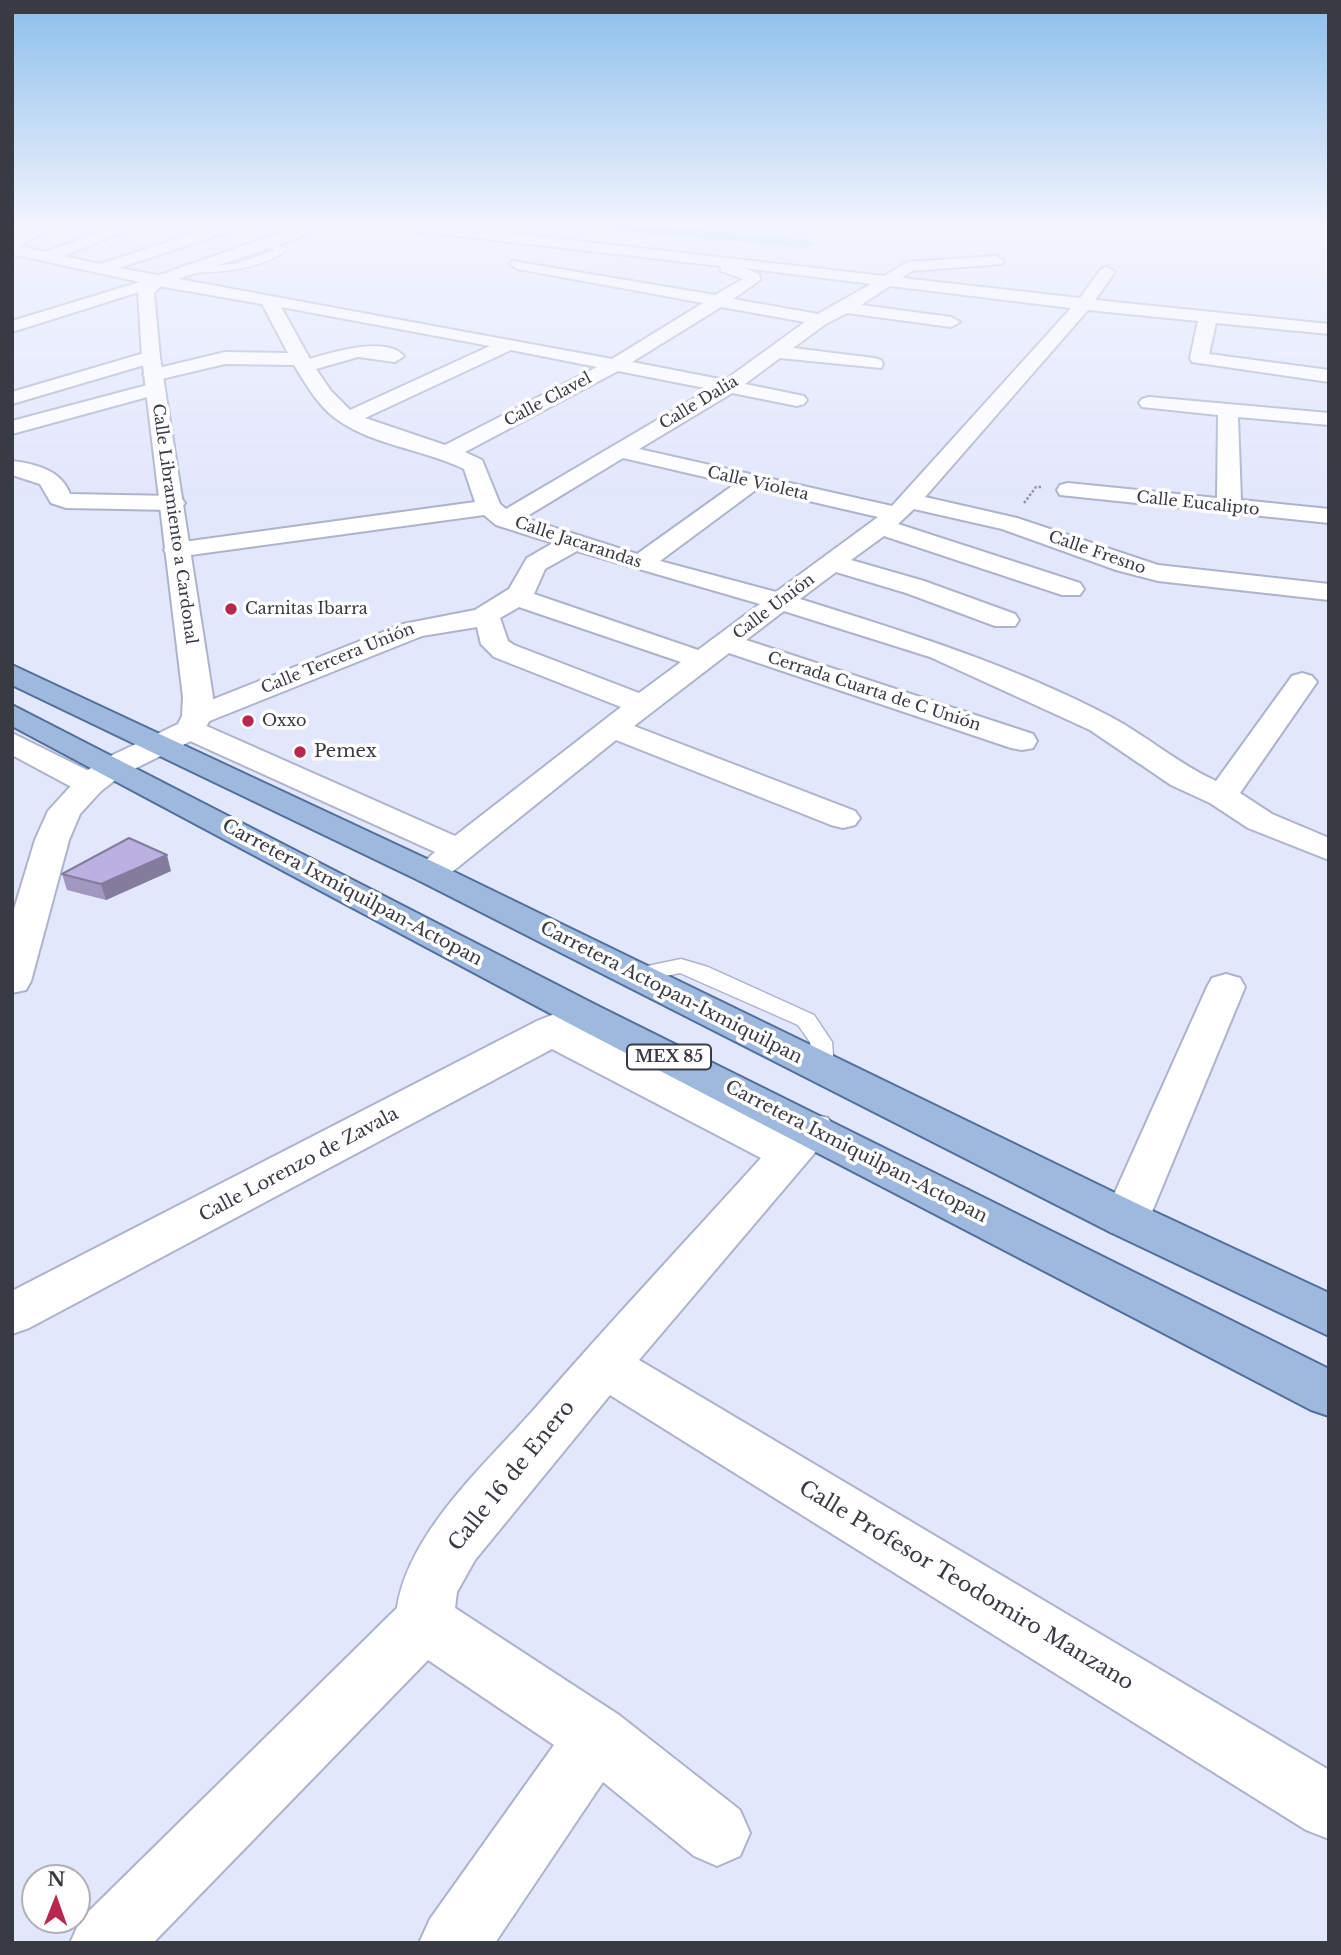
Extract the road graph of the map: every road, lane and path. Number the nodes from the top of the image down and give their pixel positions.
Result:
1 (45, 316) edge
2 (148, 316) edge
3 (279, 316) edge
4 (355, 316) edge
5 (691, 316) edge
6 (798, 316) edge
7 (828, 316) edge
8 (907, 316) edge
9 (1073, 316) edge
10 (1192, 316) edge
11 (1208, 318) junction
12 (820, 320) junction
13 (951, 322) dead end
14 (12, 327) edge
15 (1329, 329) edge
16 (507, 345) junction
17 (777, 352) junction
18 (395, 356) dead end
19 (303, 362) junction
20 (874, 364) dead end
21 (615, 365) junction
22 (453, 372) junction
23 (153, 374) junction
24 (1329, 376) edge
25 (485, 378) dead end
26 (728, 387) junction
27 (12, 398) edge
28 (797, 400) dead end
29 (1149, 403) dead end
30 (1228, 410) junction
31 (349, 418) junction
32 (1329, 419) edge
33 (12, 428) edge
34 (620, 451) junction
35 (449, 452) junction
36 (12, 468) edge
37 (751, 483) junction
38 (1068, 490) joint
39 (173, 503) junction
40 (1229, 507) junction
41 (496, 513) junction
42 (896, 514) junction
43 (1329, 516) edge
44 (1009, 523) junction
45 (576, 543) junction
46 (176, 550) junction
47 (640, 563) junction
48 (834, 563) junction
49 (1070, 589) dead end
50 (1329, 592) edge
51 (516, 597) junction
52 (780, 601) junction
53 (481, 617) junction
54 (1005, 620) dead end
55 (727, 643) junction
56 (704, 661) junction
57 (12, 674) edge
58 (1302, 682) dead end
59 (642, 705) junction
60 (12, 714) edge
61 (615, 729) junction
62 (181, 730) junction
63 (1022, 741) dead end
64 (12, 742) edge
65 (101, 776) junction
66 (1222, 796) junction
67 (843, 818) dead end
68 (1329, 850) edge
69 (444, 861) junction
70 (12, 981) edge
71 (1226, 987) dead end
72 (568, 1023) junction
73 (801, 1141) junction
74 (1126, 1219) junction
75 (12, 1314) edge
76 (1329, 1316) edge
77 (604, 1365) junction
78 (1329, 1394) edge
79 (424, 1622) junction
80 (597, 1737) junction
81 (1329, 1807) edge
82 (717, 1833) dead end
83 (105, 1943) edge
84 (454, 1943) edge

1 - 14 street
2 - 23 street, Calle Libramiento a Cardonal
3 - 19 street
4 - 16 street
5 - 21 street, Calle Clavel
6 - 12 street
7 - 12 street, Calle Dalia
8 - 13 street
9 - 42 street, Calle Unión
10 - 11 street
11 - 15 street
11 - 24 street
12 - 17 street, Calle Dalia
16 - 21 street
16 - 22 street
17 - 20 street
17 - 26 street, Calle Dalia
18 - 19 street
19 - 23 street
19 - 31 street
21 - 26 street
21 - 35 street, Calle Clavel
22 - 25 street
22 - 31 street
23 - 27 street
23 - 33 street
23 - 39 street, Calle Libramiento a Cardonal
26 - 28 street
26 - 34 street, Calle Dalia
29 - 30 street
30 - 32 street
30 - 40 street
31 - 35 street
34 - 37 street, Calle Violeta
34 - 41 street, Calle Dalia
35 - 41 street
36 - 39 street
37 - 42 street, Calle Violeta
37 - 47 street
38 - 40 street, Calle Eucalipto
38 - 44 path
39 - 46 street, Calle Libramiento a Cardonal
40 - 43 street, Calle Eucalipto
41 - 45 street, Calle Jacarandas
41 - 46 street
42 - 44 street, Calle Fresno
42 - 48 street, Calle Unión
42 - 49 street
44 - 50 street, Calle Fresno
45 - 47 street, Calle Jacarandas
45 - 51 street
46 - 62 street, Calle Libramiento a Cardonal
47 - 52 street, Calle Jacarandas
48 - 52 street, Calle Unión
48 - 54 street
51 - 53 street, Calle Tercera Unión
51 - 56 street
52 - 55 street, Calle Unión
52 - 66 street, Calle Jacarandas
53 - 59 street
53 - 62 street, Calle Tercera Unión
55 - 56 street, Calle Unión
55 - 63 street, Cerrada Cuarta de C Unión
56 - 59 street, Calle Unión
57 - 62 main road, Carretera Actopan-Ixmiquilpan
58 - 66 street
59 - 61 street, Calle Unión
60 - 65 main road, Carretera Ixmiquilpan-Actopan
61 - 67 street
61 - 69 street, Calle Unión
62 - 65 street, Calle Tercera Unión
62 - 69 main road, Carretera Actopan-Ixmiquilpan
64 - 65 street
65 - 70 street, Calle Tercera Unión
65 - 72 main road, Carretera Ixmiquilpan-Actopan
66 - 68 street, Calle Jacarandas
69 - 74 main road, Carretera Actopan-Ixmiquilpan
71 - 74 street
72 - 73 street
72 - 75 street, Calle Lorenzo de Zavala
73 - 77 street, Calle 16 de Enero
73 - 78 main road, Carretera Ixmiquilpan-Actopan
74 - 76 main road, Carretera Actopan-Ixmiquilpan
77 - 79 street, Calle 16 de Enero
77 - 81 street, Calle Profesor Teodomiro Manzano
79 - 80 street
79 - 83 street
80 - 82 street
80 - 84 street

